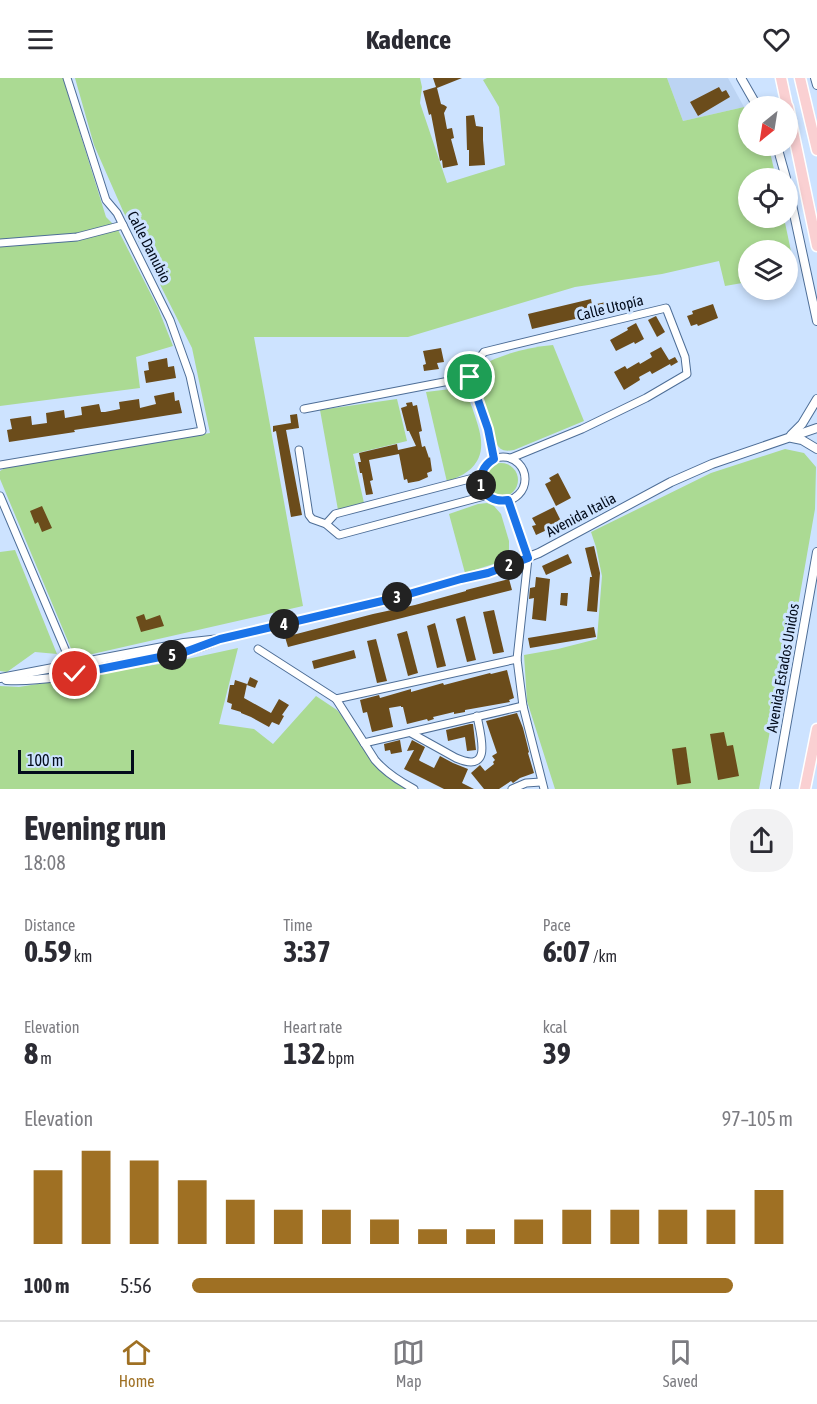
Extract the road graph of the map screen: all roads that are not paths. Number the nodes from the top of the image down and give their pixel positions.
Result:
1 (67, 78) edge
2 (741, 78) edge
3 (781, 78) edge
4 (800, 78) edge
5 (815, 78) edge
6 (817, 86) edge
7 (751, 96) edge
8 (785, 96) edge
9 (817, 150) edge
10 (798, 156) edge
11 (123, 225) junction
12 (797, 228) edge
13 (0, 243) edge
14 (817, 246) edge
15 (817, 321) edge
16 (470, 377) junction
17 (817, 399) edge
18 (304, 409) dead end
19 (817, 428) edge
20 (788, 437) junction
21 (817, 449) edge
22 (299, 450) dead end
23 (511, 458) junction
24 (494, 459) junction
25 (0, 465) edge
26 (481, 476) junction
27 (488, 495) junction
28 (0, 496) edge
29 (508, 500) junction
30 (326, 524) junction
31 (817, 552) edge
32 (528, 558) junction
33 (258, 649) dead end
34 (517, 659) junction
35 (74, 670) junction
36 (0, 679) edge
37 (336, 699) junction
38 (523, 706) junction
39 (477, 716) junction
40 (817, 729) edge
41 (411, 733) junction
42 (364, 743) junction
43 (817, 781) edge
44 (542, 785) edge
45 (414, 789) edge
46 (512, 789) edge
47 (775, 789) edge
48 (807, 789) edge

1 - 11 street, Calle Danubio
2 - 7 street
3 - 8 highway
4 - 9 highway
5 - 6 street
10 - 14 highway
11 - 13 street
11 - 25 street, Calle Danubio
12 - 15 street
16 - 18 street
16 - 23 street, Calle Utopía
16 - 24 street
17 - 20 street
19 - 20 street, Avenida Italia
20 - 21 street
20 - 32 street, Avenida Italia
22 - 30 street
23 - 24 street
23 - 29 street
24 - 26 street
26 - 27 street
26 - 30 street
27 - 29 street
27 - 30 street
28 - 35 street
29 - 32 street
31 - 47 street, Avenida Estados Unidos
32 - 34 street
32 - 35 street, Avenida Italia
33 - 37 street
34 - 37 street
34 - 38 street
35 - 36 street, Avenida Italia
37 - 42 street
38 - 39 street
38 - 44 street
39 - 41 street
39 - 41 street
40 - 48 highway
41 - 42 street
42 - 45 street
43 - 48 highway
44 - 46 street

